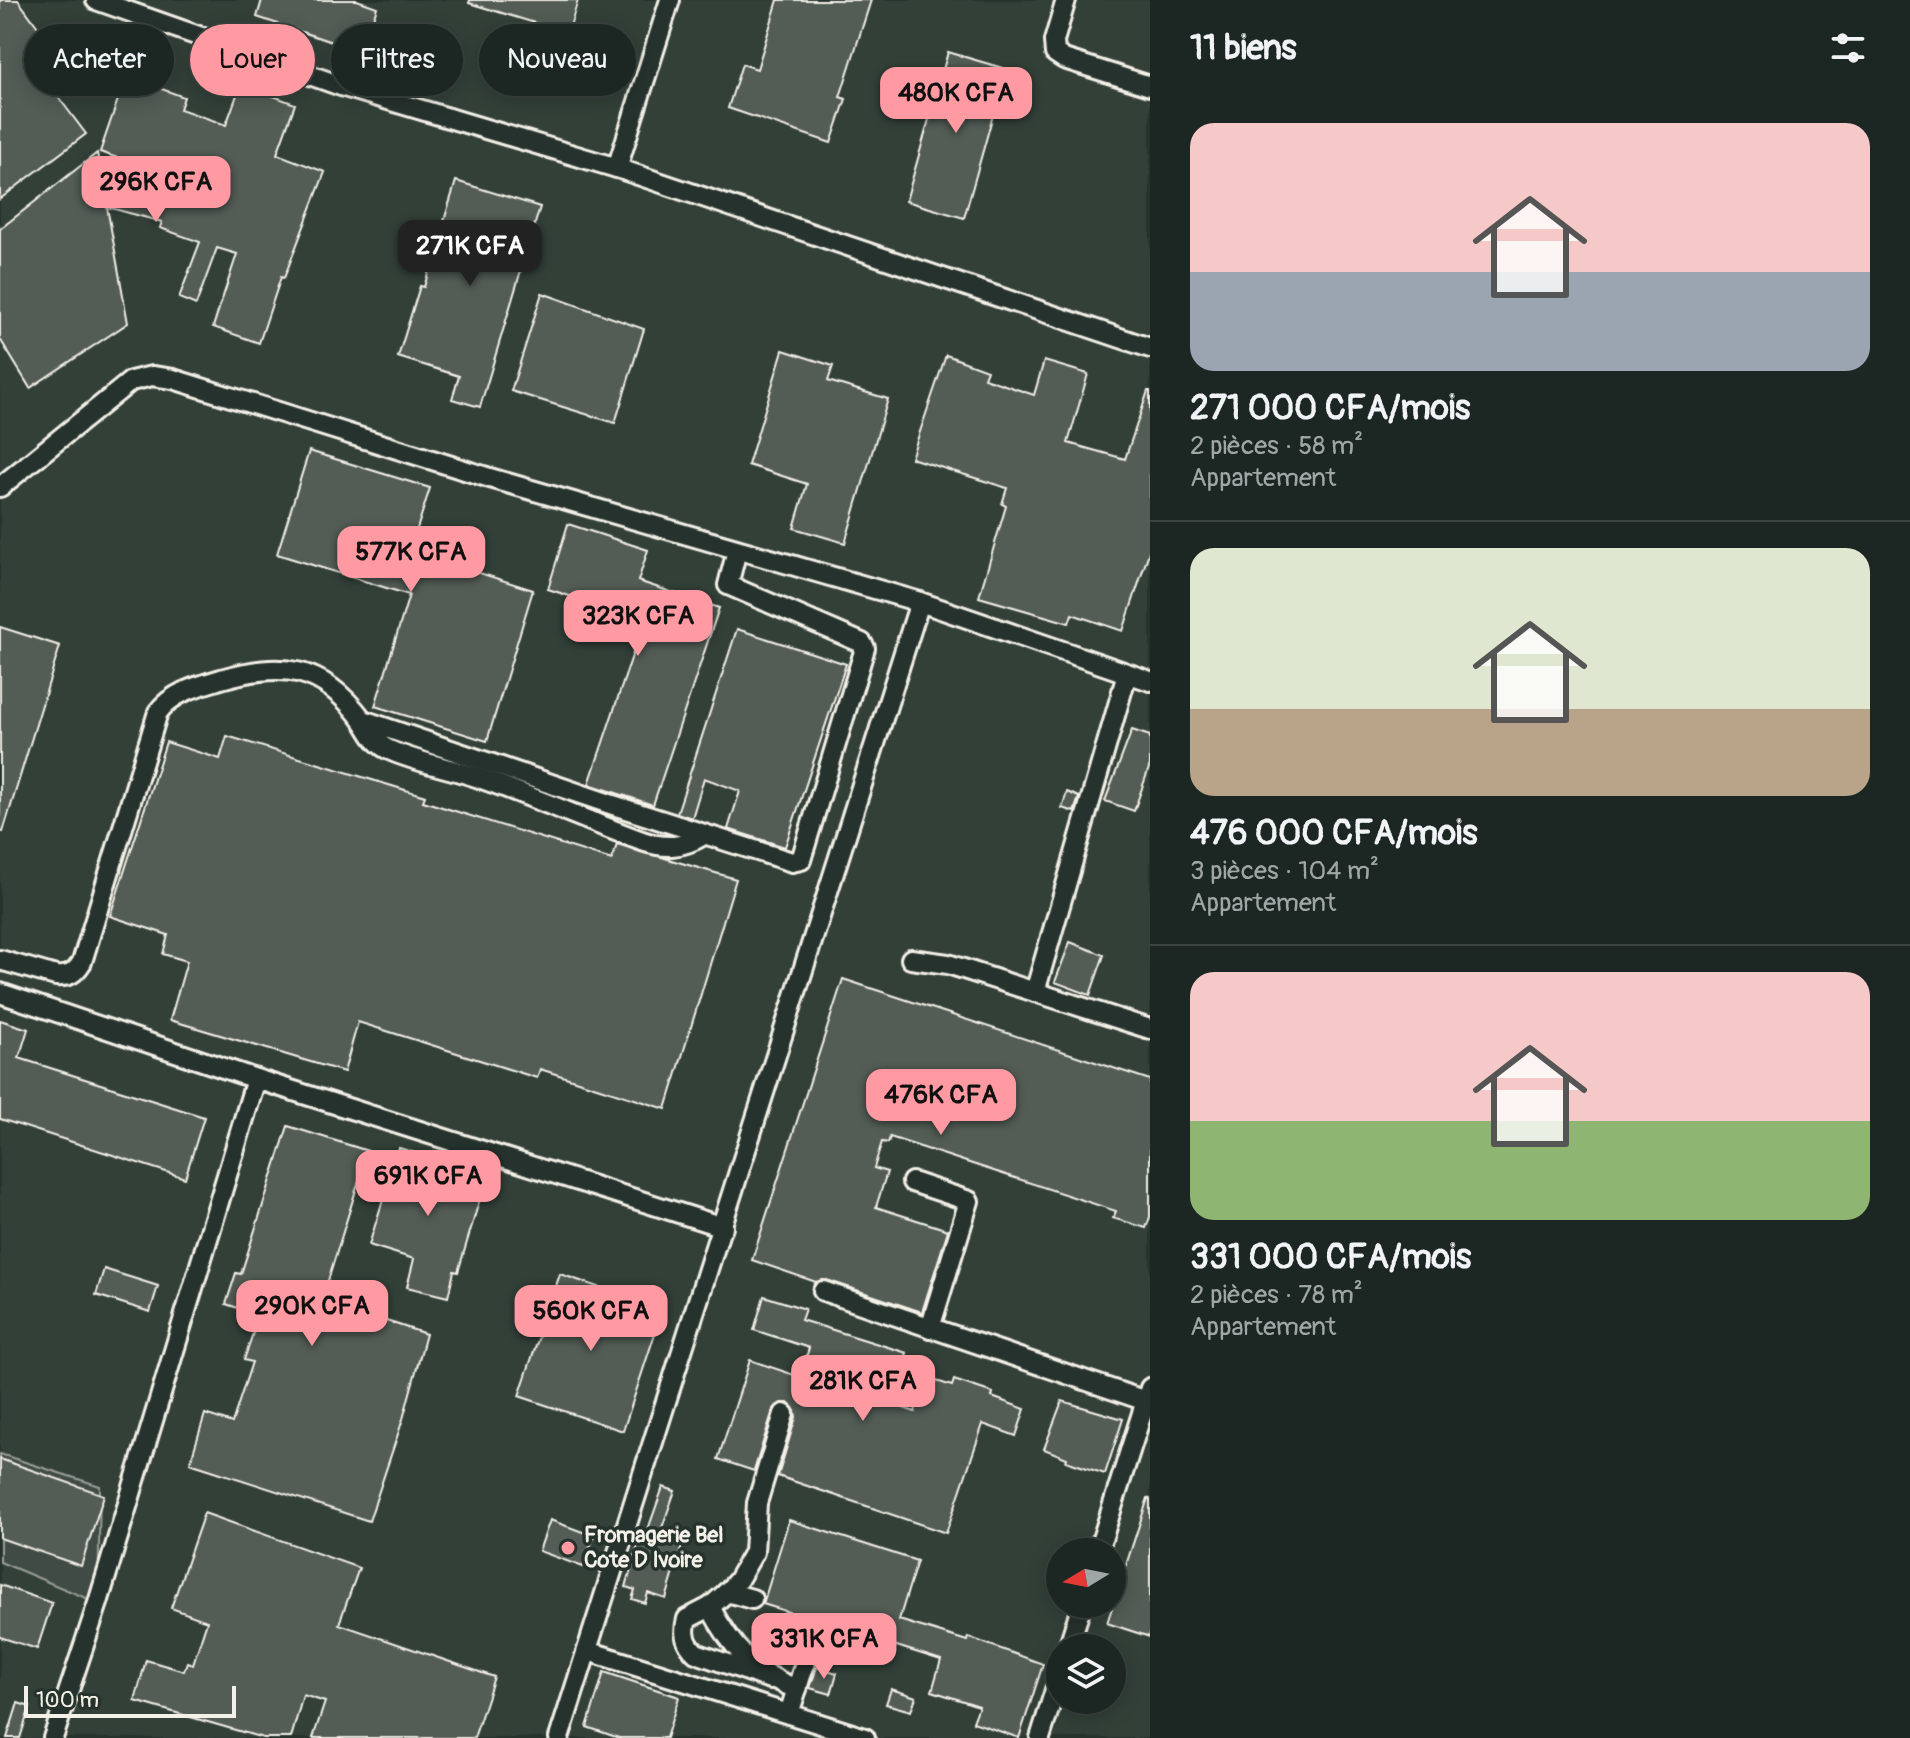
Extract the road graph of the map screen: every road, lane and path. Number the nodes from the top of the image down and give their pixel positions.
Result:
1 (96, 0) edge
2 (670, 0) edge
3 (1066, 0) edge
4 (1150, 86) edge
5 (617, 168) junction
6 (1150, 348) edge
7 (0, 487) edge
8 (737, 550) junction
9 (920, 602) junction
10 (1127, 674) junction
11 (1150, 681) edge
12 (911, 959) dead end
13 (0, 960) edge
14 (1035, 992) junction
15 (0, 993) edge
16 (1150, 1029) edge
17 (256, 1079) junction
18 (912, 1182) dead end
19 (723, 1227) junction
20 (823, 1291) dead end
21 (930, 1328) junction
22 (1148, 1394) edge
23 (784, 1414) dead end
24 (1102, 1538) edge
25 (727, 1592) junction
26 (752, 1599) dead end
27 (710, 1607) junction
28 (813, 1637) dead end
29 (588, 1651) junction
30 (770, 1679) junction
31 (797, 1689) junction
32 (789, 1714) junction
33 (1048, 1714) edge
34 (53, 1738) edge
35 (559, 1738) edge
36 (865, 1738) edge
37 (1040, 1738) edge

1 - 5 lane
2 - 5 lane
3 - 4 lane
5 - 6 lane
7 - 8 lane
8 - 9 lane
8 - 13 lane
9 - 10 lane
9 - 19 lane
10 - 11 lane
10 - 14 lane
12 - 14 lane
14 - 16 lane
15 - 17 lane
17 - 19 lane
17 - 34 lane
18 - 21 lane
19 - 29 lane
20 - 21 lane
21 - 22 lane
22 - 24 lane
23 - 25 lane
25 - 26 lane
25 - 27 lane
27 - 30 lane
27 - 30 lane
28 - 31 lane
29 - 32 lane
29 - 35 lane
30 - 31 lane
31 - 32 lane
32 - 36 lane
33 - 37 lane

